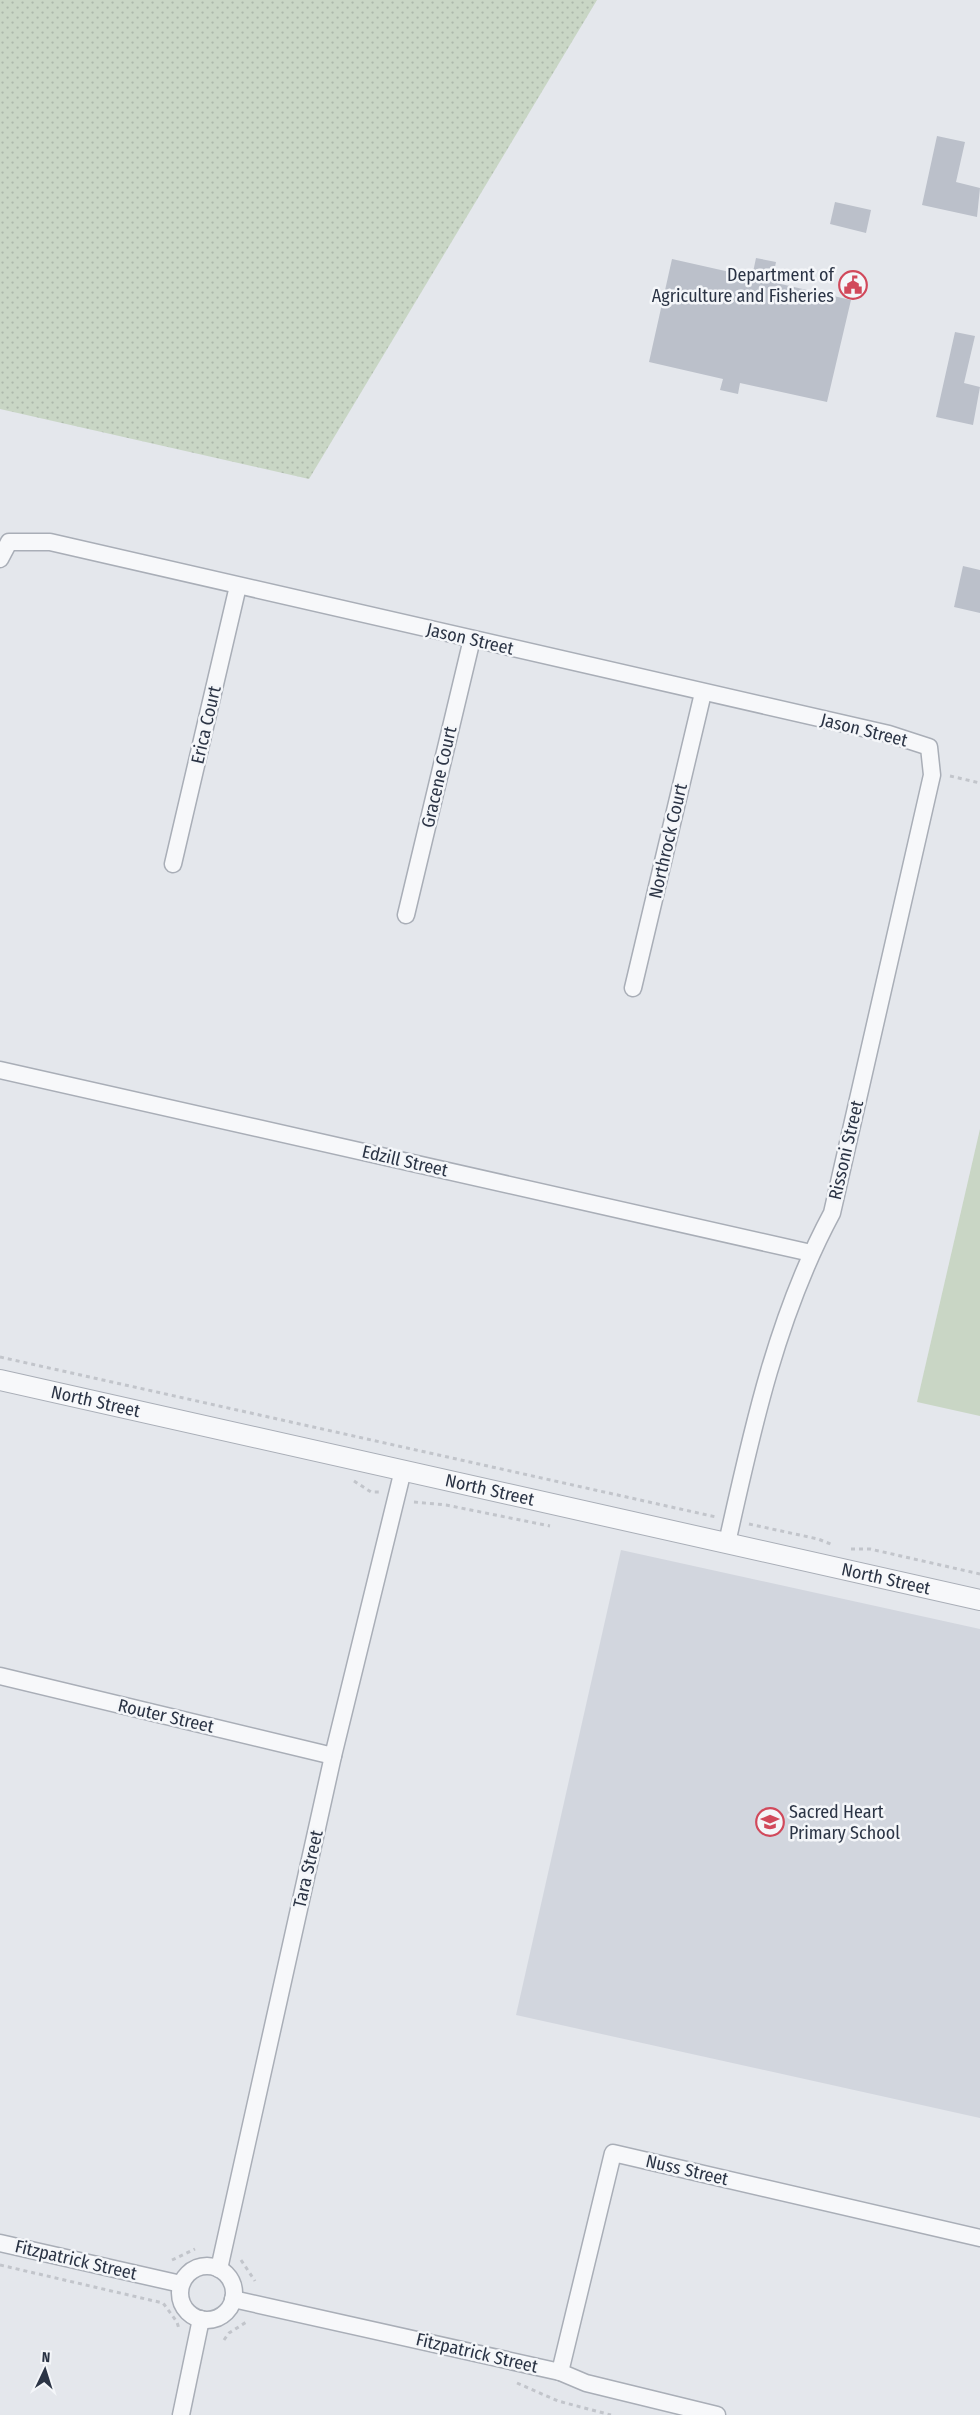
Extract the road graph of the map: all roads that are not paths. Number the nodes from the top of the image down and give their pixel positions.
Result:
1 (0, 559) edge
2 (238, 586) junction
3 (472, 639) junction
4 (703, 693) junction
5 (928, 747) joint
6 (173, 864) dead end
7 (406, 914) dead end
8 (633, 988) dead end
9 (0, 1070) edge
10 (810, 1253) junction
11 (0, 1380) edge
12 (403, 1470) junction
13 (727, 1543) junction
14 (980, 1600) edge
15 (0, 1676) edge
16 (333, 1756) junction
17 (980, 2238) edge
18 (0, 2243) edge
19 (219, 2268) junction
20 (181, 2284) junction
21 (233, 2299) junction
22 (201, 2319) junction
23 (560, 2372) junction
24 (181, 2415) edge
25 (718, 2415) edge

1 - 2 street, Jason Street
2 - 3 street, Jason Street
2 - 6 street, Erica Court
3 - 4 street, Jason Street
3 - 7 street, Gracene Court
4 - 5 street, Jason Street
4 - 8 street, Northrock Court
5 - 10 street, Rissoni Street
9 - 10 street, Edzill Street
10 - 13 street, Rissoni Street
11 - 12 street, North Street
12 - 13 street, North Street
12 - 16 street, Tara Street
13 - 14 street, North Street
15 - 16 street, Router Street
16 - 19 street, Tara Street
17 - 23 street, Nuss Street
18 - 20 street, Fitzpatrick Street
19 - 20 street
19 - 21 street
20 - 22 street
21 - 22 street
21 - 23 street, Fitzpatrick Street
22 - 24 street
23 - 25 street, Fitzpatrick Street

